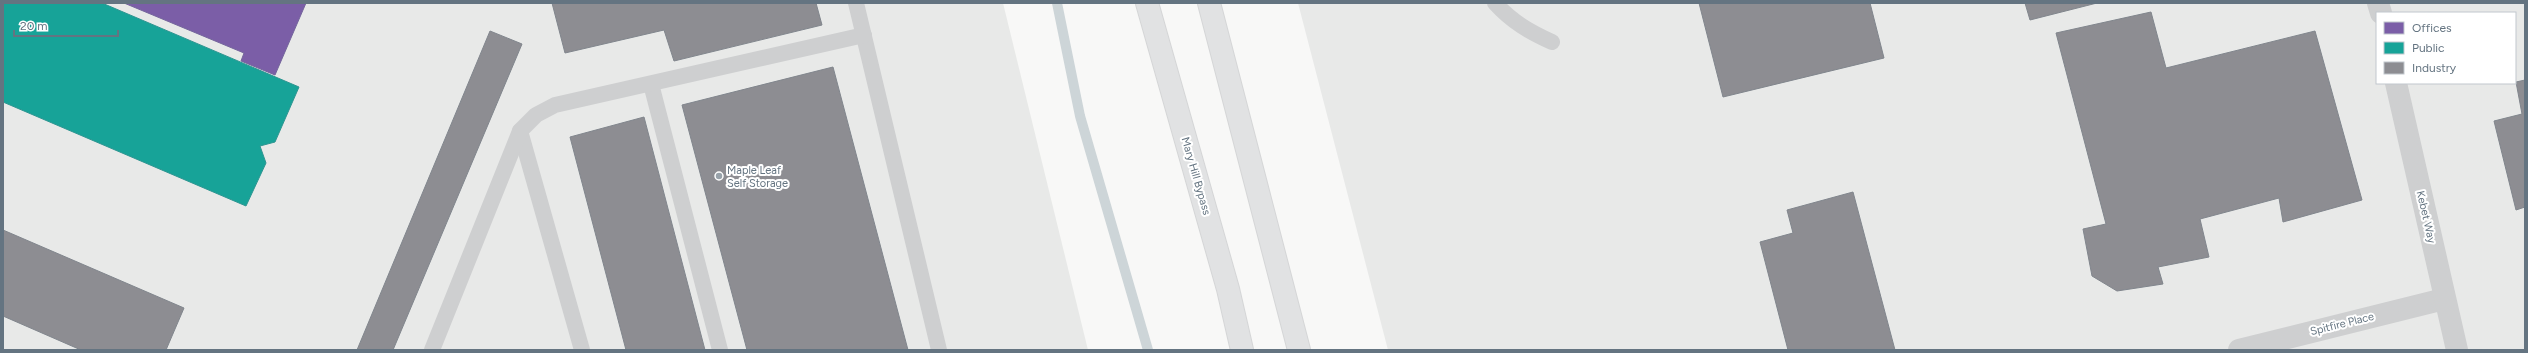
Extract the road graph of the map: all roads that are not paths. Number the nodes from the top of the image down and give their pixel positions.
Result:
1 (856, 3) edge
2 (1147, 3) edge
3 (1209, 3) edge
4 (1495, 3) edge
5 (864, 35) junction
6 (1552, 42) dead end
7 (651, 84) junction
8 (2396, 84) edge
9 (520, 131) junction
10 (2444, 299) junction
11 (432, 350) edge
12 (582, 350) edge
13 (720, 350) edge
14 (939, 350) edge
15 (1242, 350) edge
16 (1299, 350) edge
17 (2239, 350) edge
18 (2457, 350) edge

1 - 5 lane
2 - 15 highway, Mary Hill Bypass
3 - 16 highway
4 - 6 lane
5 - 7 lane
5 - 14 lane
7 - 9 lane
7 - 13 lane
8 - 10 street, Kebet Way
9 - 11 lane
9 - 12 lane
10 - 17 street, Spitfire Place
10 - 18 street, Kebet Way

